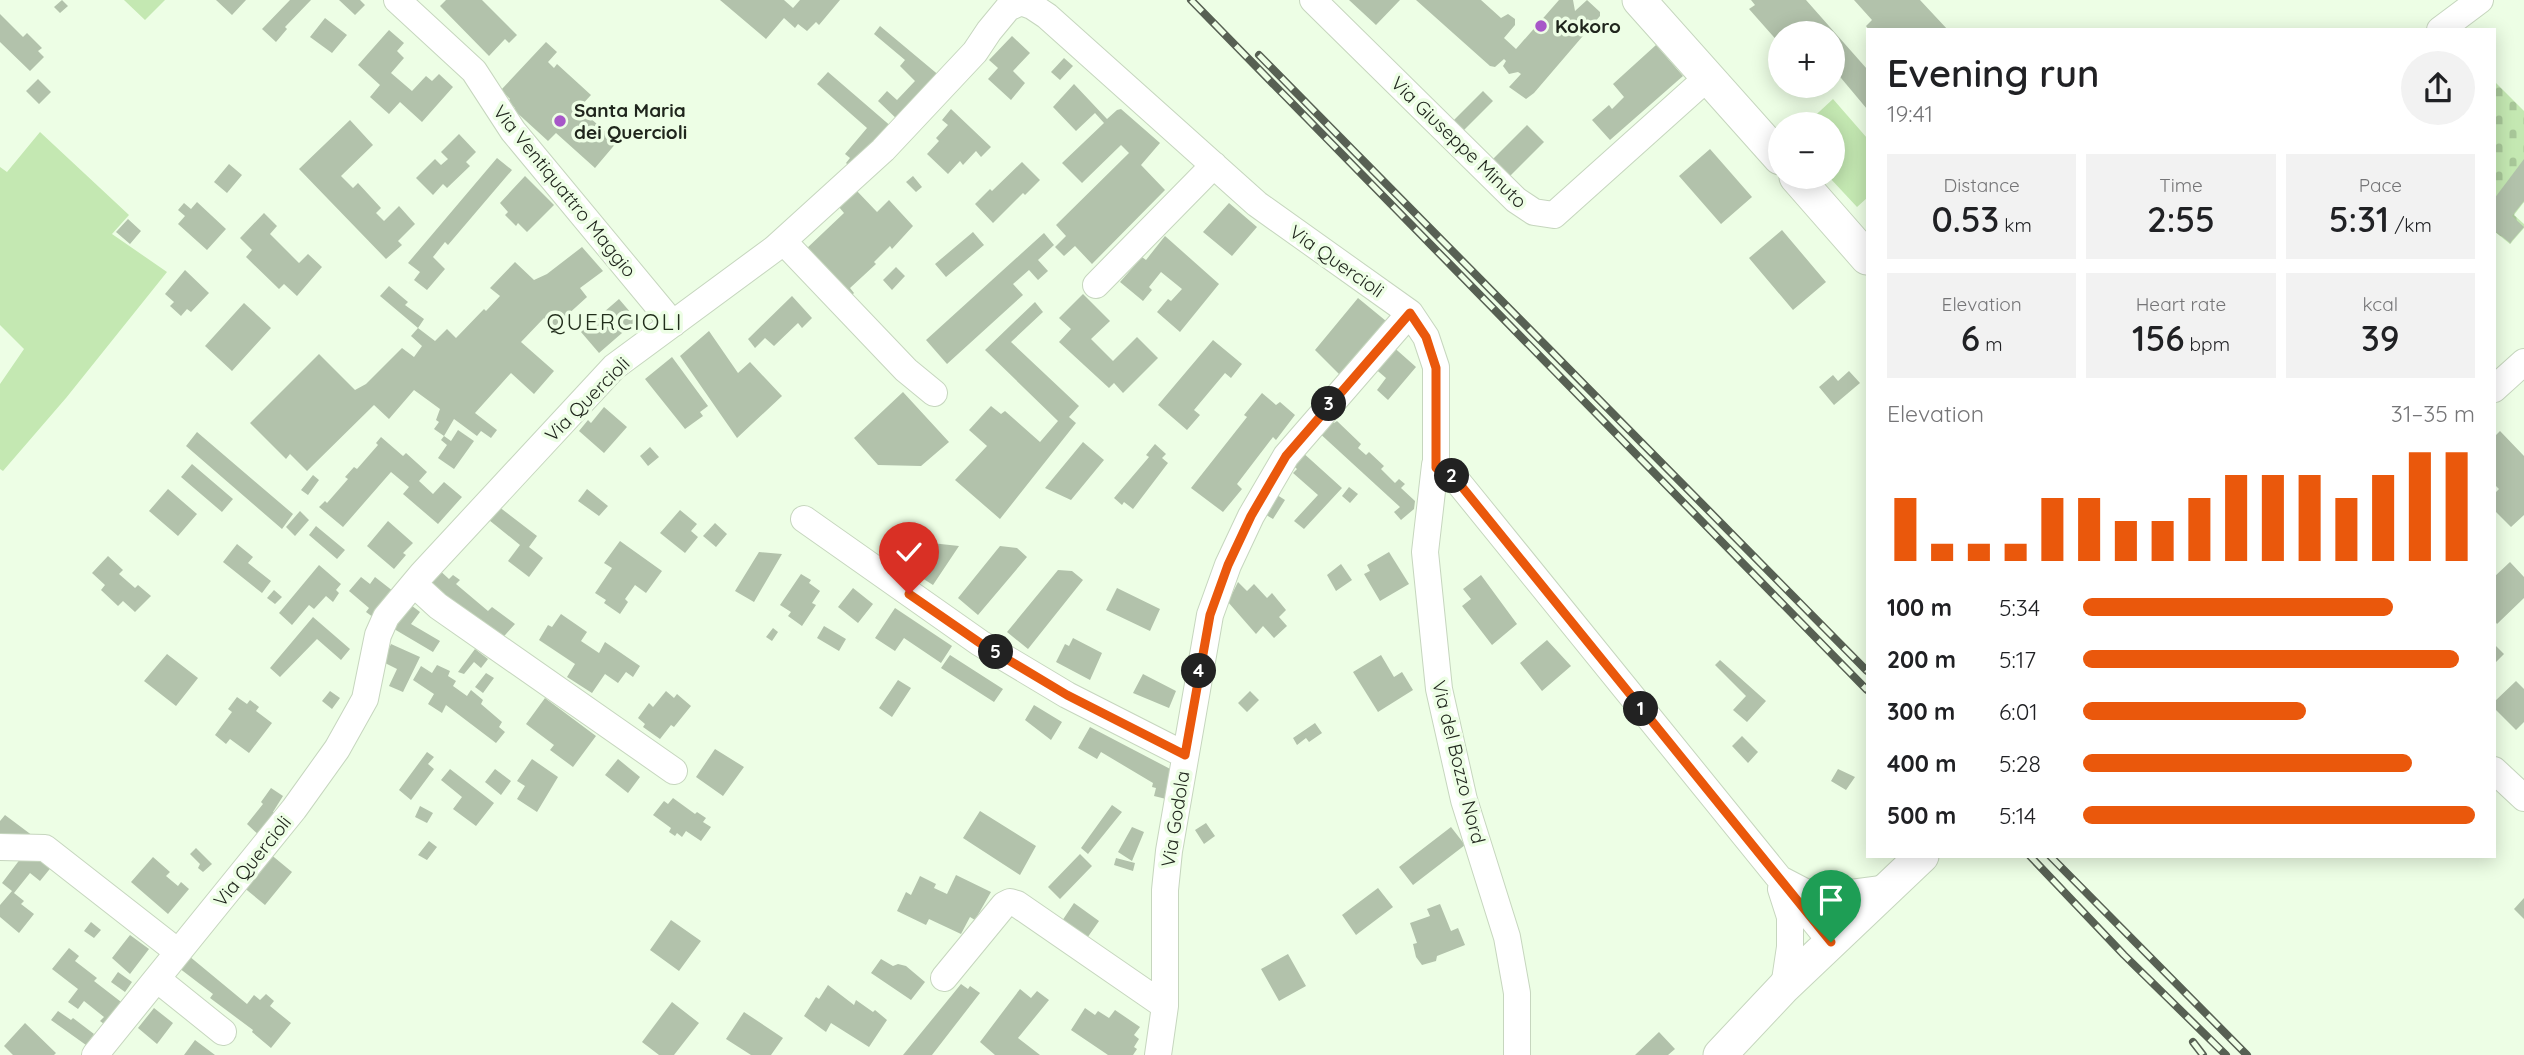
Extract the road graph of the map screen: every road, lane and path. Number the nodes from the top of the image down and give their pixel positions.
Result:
1 (397, 0) edge
2 (1313, 0) edge
3 (1639, 0) edge
4 (2480, 0) edge
5 (2443, 28) edge
6 (1708, 77) junction
7 (1768, 144) edge
8 (1214, 165) junction
9 (1807, 189) edge
10 (783, 241) junction
11 (1866, 257) edge
12 (1096, 285) dead end
13 (1410, 313) junction
14 (673, 324) junction
15 (2524, 362) edge
16 (2496, 386) edge
17 (934, 393) dead end
18 (1435, 465) junction
19 (804, 519) dead end
20 (414, 584) junction
21 (1185, 755) junction
22 (674, 771) dead end
23 (2496, 773) edge
24 (2524, 798) edge
25 (2, 850) edge
26 (1920, 858) edge
27 (1777, 877) junction
28 (1889, 888) junction
29 (1831, 942) junction
30 (178, 952) junction
31 (944, 978) dead end
32 (157, 979) junction
33 (1784, 987) junction
34 (1165, 1006) junction
35 (223, 1032) dead end
36 (95, 1055) edge
37 (1157, 1055) edge
38 (1517, 1055) edge
39 (1720, 1055) edge

1 - 14 street, Via Ventiquattro Maggio
2 - 6 street, Via Giuseppe Minuto
3 - 6 main road
4 - 5 street
6 - 7 main road
8 - 10 street, Via Quercioli
8 - 12 street
8 - 13 street, Via Quercioli
9 - 11 main road
10 - 14 street, Via Quercioli
10 - 17 street
13 - 18 street, Via Quercioli
13 - 21 street, Via Godola
14 - 20 street, Via Quercioli
15 - 16 street
18 - 27 street
18 - 38 street, Via del Bozzo Nord
19 - 21 street
20 - 22 street
20 - 30 street, Via Quercioli
21 - 34 street, Via Godola
23 - 24 street
25 - 30 street
26 - 28 main road
27 - 28 street
27 - 29 street
27 - 33 street
28 - 29 main road
29 - 33 main road
30 - 32 street, Via Quercioli
31 - 34 street
32 - 35 street
32 - 36 street, Via Quercioli
33 - 39 main road
34 - 37 street, Via Godola

